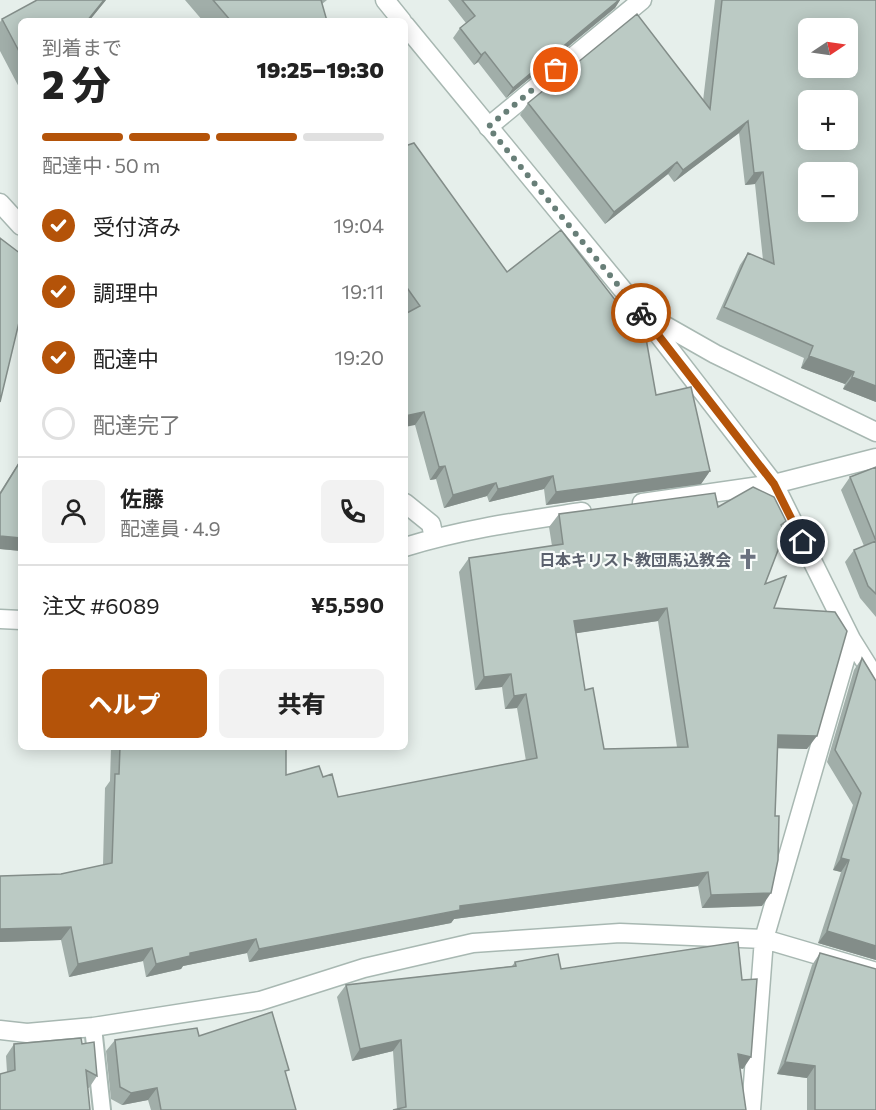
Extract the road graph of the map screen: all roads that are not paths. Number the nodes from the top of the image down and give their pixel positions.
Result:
1 (385, 0) edge
2 (642, 0) edge
3 (400, 18) edge
4 (408, 29) edge
5 (488, 127) junction
6 (641, 312) junction
7 (876, 432) edge
8 (876, 458) edge
9 (774, 484) junction
10 (408, 505) edge
11 (622, 506) edge
12 (600, 509) edge
13 (434, 538) junction
14 (408, 546) edge
15 (0, 618) edge
16 (18, 620) edge
17 (851, 639) junction
18 (876, 679) edge
19 (764, 939) junction
20 (876, 972) edge
21 (93, 1027) junction
22 (0, 1030) edge
23 (102, 1110) edge
24 (751, 1110) edge

1 - 3 street
2 - 5 street
4 - 5 street
5 - 6 street
6 - 7 street
6 - 9 street
8 - 9 street
9 - 11 street
9 - 17 street
10 - 13 street
12 - 13 street
13 - 14 street
15 - 16 street
17 - 18 street
17 - 19 street
19 - 20 street
19 - 21 street
19 - 24 street
21 - 22 street
21 - 23 lane

